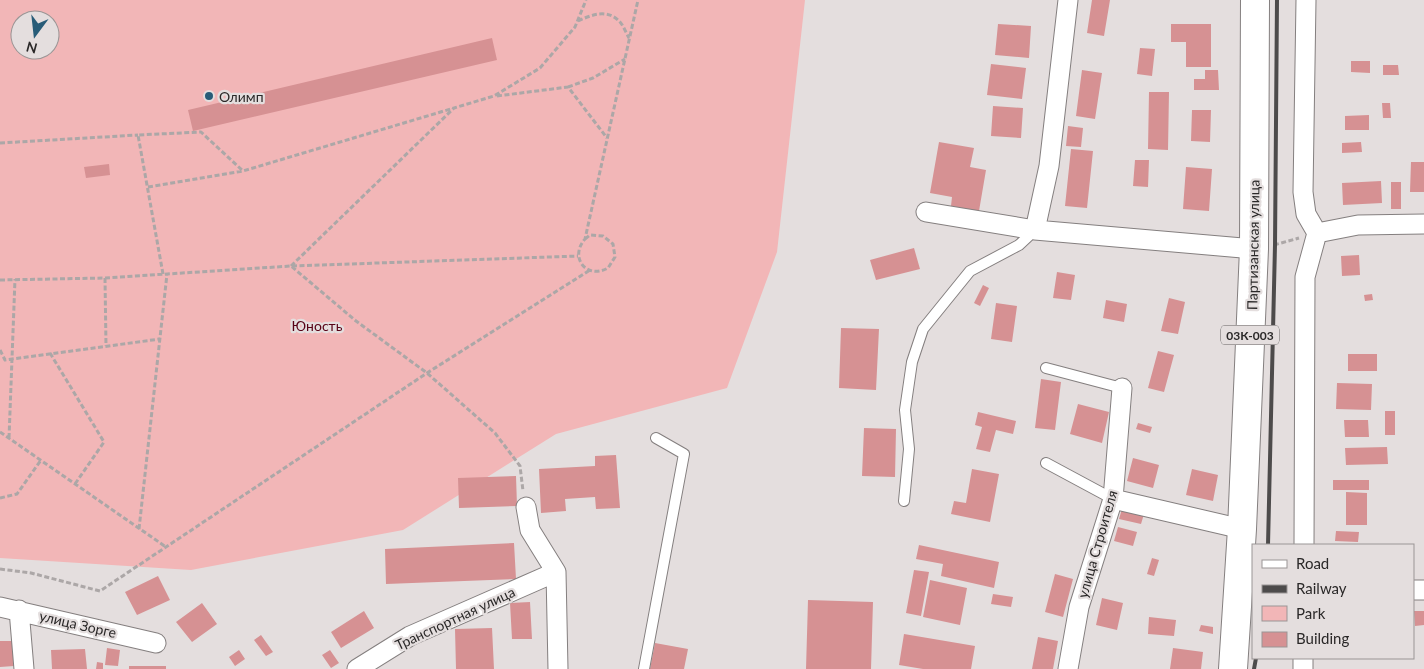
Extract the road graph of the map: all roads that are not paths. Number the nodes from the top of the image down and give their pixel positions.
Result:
1 (1068, 0) edge
2 (1255, 0) edge
3 (1306, 0) edge
4 (926, 212) dead end
5 (1424, 224) edge
6 (1034, 230) junction
7 (1317, 233) junction
8 (1254, 249) junction
9 (1046, 368) dead end
10 (1122, 388) joint
11 (656, 438) dead end
12 (1046, 463) dead end
13 (1112, 498) junction
14 (904, 501) dead end
15 (526, 508) road end
16 (1242, 529) junction
17 (1304, 544) edge
18 (556, 572) junction
19 (0, 607) edge
20 (19, 610) junction
21 (156, 643) dead end
22 (24, 669) edge
23 (357, 669) edge
24 (558, 669) edge
25 (644, 669) edge
26 (1068, 669) edge
27 (1233, 669) edge

1 - 6 street
2 - 8 main road, Партизанская улица / 03К-003
3 - 7 street
4 - 6 street
5 - 7 street
6 - 8 street
6 - 14 lane
7 - 17 street
8 - 16 main road, Партизанская улица / 03К-003
9 - 10 lane
10 - 13 street, улица Строителя
11 - 25 lane
12 - 13 lane
13 - 16 street
13 - 26 street, улица Строителя
15 - 18 street
16 - 27 main road, Партизанская улица / 03К-003
18 - 23 street, Транспортная улица
18 - 24 street
19 - 20 street, улица Зорге
20 - 21 street, улица Зорге
20 - 22 street

